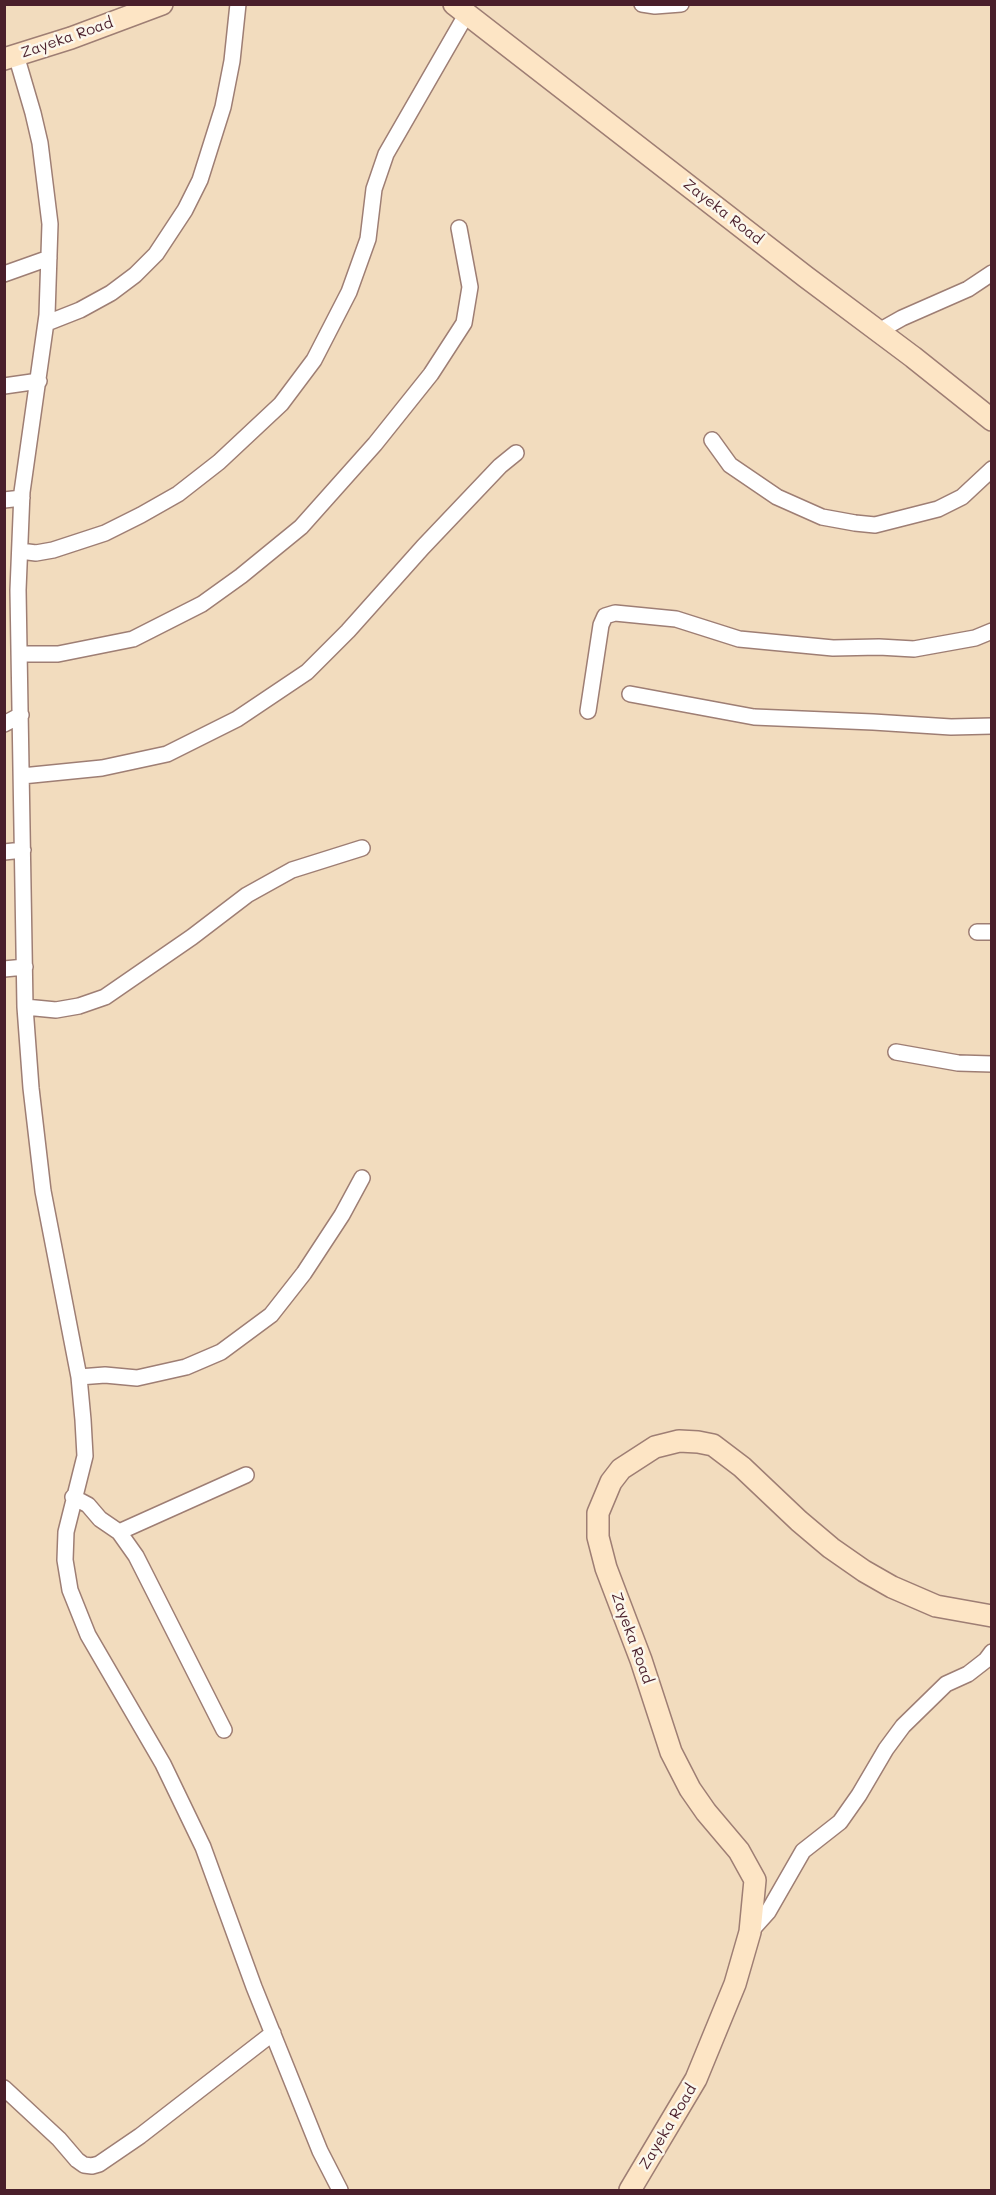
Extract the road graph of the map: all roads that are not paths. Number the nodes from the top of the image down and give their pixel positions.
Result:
1 (162, 4) edge
2 (238, 4) edge
3 (642, 4) edge
4 (681, 4) edge
5 (460, 10) edge
6 (10, 57) edge
7 (459, 228) dead end
8 (49, 258) junction
9 (992, 273) edge
10 (4, 274) edge
11 (47, 323) junction
12 (879, 331) junction
13 (39, 381) junction
14 (4, 386) edge
15 (990, 416) edge
16 (712, 440) dead end
17 (516, 453) dead end
18 (992, 469) edge
19 (22, 498) junction
20 (4, 500) edge
21 (20, 551) junction
22 (11, 605) edge
23 (992, 631) edge
24 (19, 654) junction
25 (630, 694) dead end
26 (588, 711) dead end
27 (21, 715) junction
28 (4, 724) edge
29 (992, 726) edge
30 (22, 776) junction
31 (362, 848) dead end
32 (23, 850) junction
33 (4, 852) edge
34 (25, 967) junction
35 (4, 969) edge
36 (26, 1007) junction
37 (896, 1052) dead end
38 (992, 1064) edge
39 (362, 1178) dead end
40 (79, 1377) junction
41 (246, 1475) dead end
42 (73, 1497) junction
43 (118, 1532) junction
44 (992, 1616) edge
45 (992, 1652) edge
46 (224, 1730) dead end
47 (750, 1932) junction
48 (273, 2033) junction
49 (4, 2088) edge
50 (340, 2190) edge
51 (630, 2190) edge

1 - 6 street, Zayeka Road
2 - 11 street
3 - 4 street
5 - 12 street, Zayeka Road
5 - 21 street
6 - 8 street
7 - 24 street
8 - 10 street
8 - 11 street
9 - 12 street
11 - 13 street
12 - 15 street, Zayeka Road
13 - 14 street
13 - 19 street
16 - 18 street
17 - 30 street
19 - 20 street
19 - 21 street
21 - 22 street
22 - 24 street
23 - 26 street
24 - 27 street
25 - 29 street
27 - 28 street
27 - 30 street
30 - 32 street
31 - 36 street
32 - 33 street
32 - 34 street
34 - 35 street
34 - 36 street
36 - 40 street
37 - 38 street
39 - 40 street
40 - 42 street
41 - 43 street
42 - 43 street
42 - 48 street
43 - 46 street
44 - 47 street, Zayeka Road
45 - 47 street
47 - 51 street, Zayeka Road
48 - 49 street
48 - 50 street

